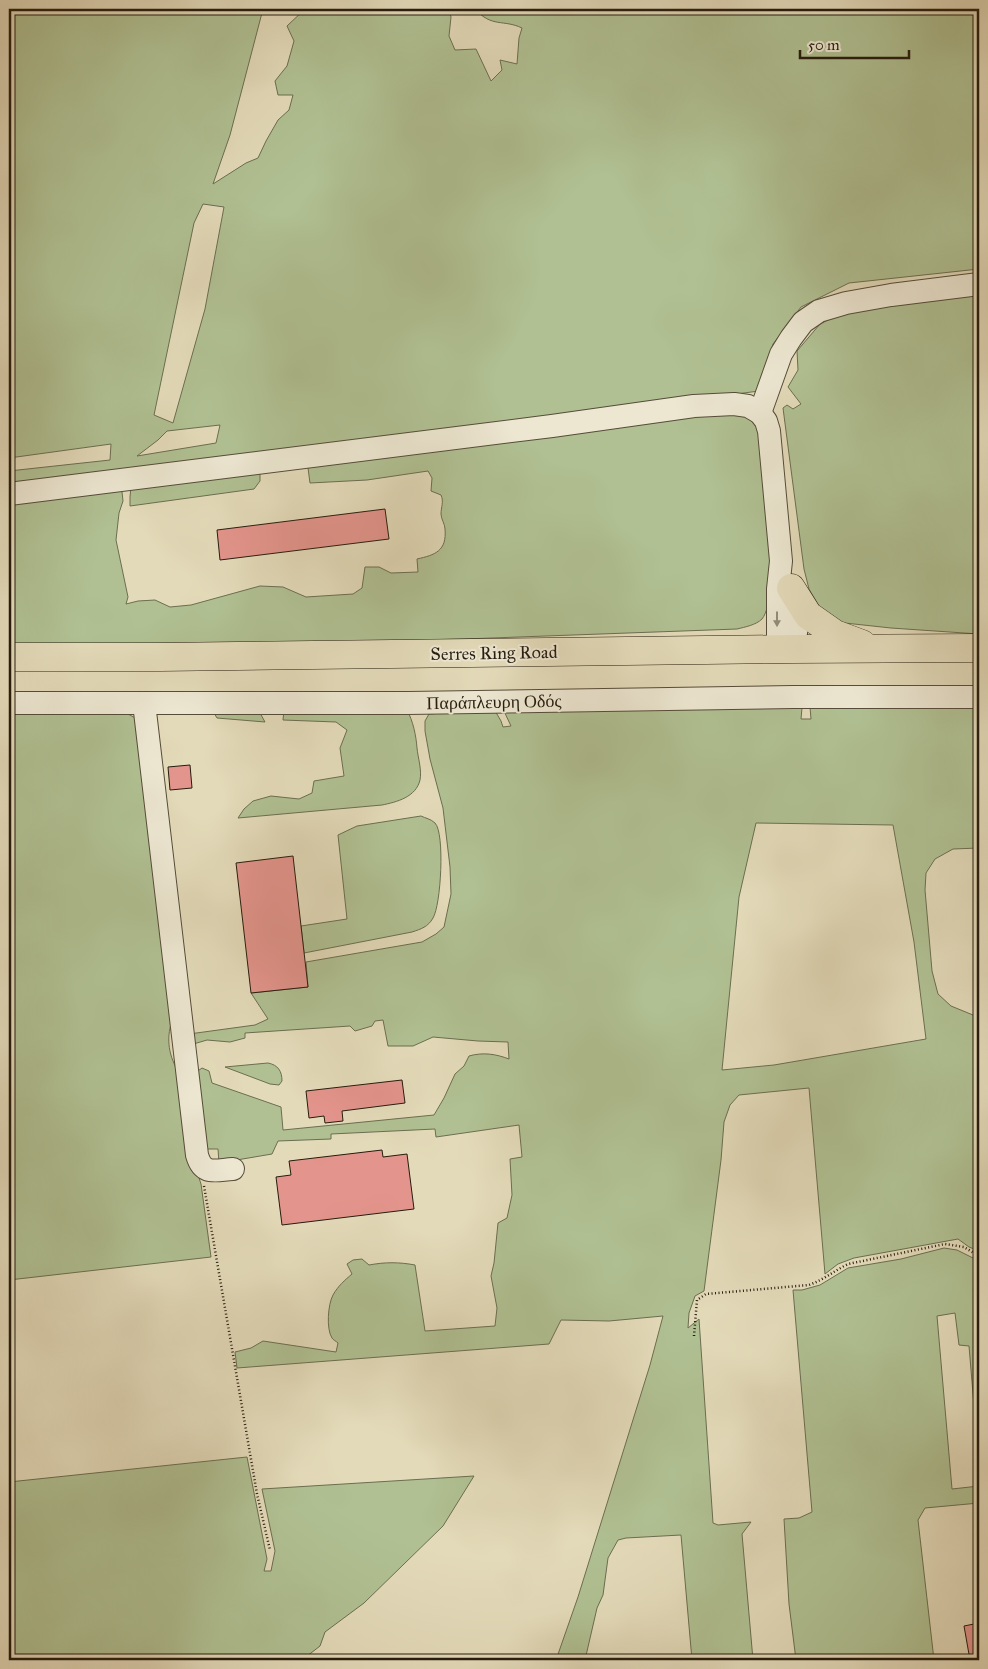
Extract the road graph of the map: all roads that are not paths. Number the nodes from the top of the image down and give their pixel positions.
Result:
1 (979, 284) edge
2 (760, 413) junction
3 (9, 494) edge
4 (781, 561) junction
5 (791, 588) junction
6 (979, 648) edge
7 (785, 649) junction
8 (878, 649) junction
9 (9, 657) edge
10 (979, 697) edge
11 (9, 703) edge
12 (144, 703) junction
13 (233, 1169) dead end

1 - 2 street
2 - 3 street
2 - 4 street
4 - 5 street
4 -> 7 street
5 - 7 street
5 - 8 main road
6 - 8 main road, Serres Ring Road
7 - 8 main road, Serres Ring Road
7 - 9 main road, Serres Ring Road
10 - 12 street, Παράπλευρη Οδός
11 - 12 street, Παράπλευρη Οδός
12 - 13 street

